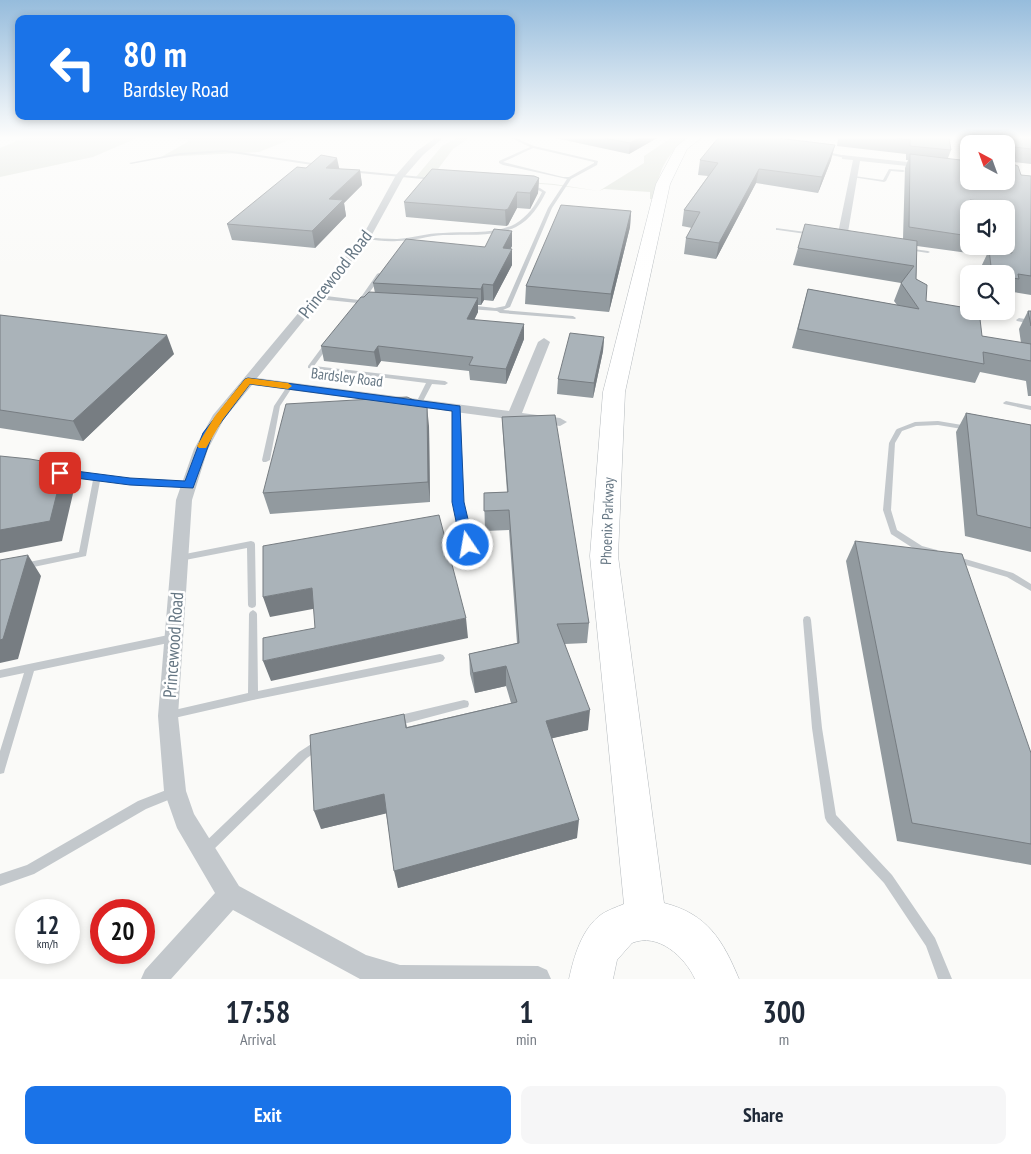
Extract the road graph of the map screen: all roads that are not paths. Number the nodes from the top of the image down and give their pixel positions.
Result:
1 (395, 184) edge
2 (566, 184) edge
3 (662, 184) edge
4 (852, 184) edge
5 (525, 187) edge
6 (778, 229) dead end
7 (824, 236) edge
8 (366, 238) junction
9 (837, 238) joint
10 (851, 240) edge
11 (900, 247) edge
12 (928, 252) dead end
13 (379, 275) edge
14 (318, 297) junction
15 (360, 301) junction
16 (376, 303) edge
17 (461, 307) edge
18 (354, 308) edge
19 (495, 310) junction
20 (573, 318) dead end
21 (1019, 320) dead end
22 (1031, 322) edge
23 (332, 338) edge
24 (544, 342) dead end
25 (248, 381) junction
26 (430, 382) junction
27 (445, 384) dead end
28 (290, 386) junction
29 (419, 403) junction
30 (1006, 403) dead end
31 (457, 408) junction
32 (1031, 408) edge
33 (514, 416) junction
34 (560, 422) dead end
35 (974, 429) edge
36 (266, 460) dead end
37 (51, 472) edge
38 (97, 478) junction
39 (189, 485) junction
40 (468, 545) dead end
41 (180, 558) junction
42 (18, 567) edge
43 (1031, 588) edge
44 (807, 620) dead end
45 (173, 638) junction
46 (440, 658) dead end
47 (30, 668) junction
48 (0, 674) edge
49 (253, 696) junction
50 (464, 704) dead end
51 (168, 716) junction
52 (387, 723) edge
53 (329, 738) edge
54 (0, 769) edge
55 (175, 791) junction
56 (203, 852) junction
57 (0, 880) edge
58 (230, 895) junction
59 (646, 920) junction
60 (360, 973) edge
61 (154, 979) edge
62 (538, 979) edge
63 (591, 979) edge
64 (717, 979) edge
65 (945, 979) edge

1 - 8 street, Princewood Road
2 - 19 lane
3 - 59 main road, Phoenix Parkway
4 - 9 street
5 - 8 lane
6 - 7 lane
8 - 14 street, Princewood Road
9 - 10 lane
11 - 12 lane
13 - 15 lane
14 - 15 lane
14 - 25 street, Princewood Road
15 - 16 lane
15 - 18 lane
17 - 19 lane
19 - 20 lane
21 - 22 lane
23 - 26 lane
24 - 33 street
25 - 28 street, Bardsley Road
25 - 39 street, Princewood Road
26 - 27 lane
26 - 29 lane
28 - 29 street, Bardsley Road
28 - 36 lane
29 - 31 street, Bardsley Road
30 - 32 lane
31 - 33 street, Bardsley Road
31 - 40 lane
33 - 34 street, Bardsley Road
35 - 43 lane
37 - 38 lane
38 - 39 lane
38 - 42 lane
39 - 41 street, Princewood Road
41 - 45 street, Princewood Road
41 - 49 lane
44 - 65 lane
45 - 47 lane
45 - 51 street, Princewood Road
46 - 49 lane
47 - 48 lane
47 - 54 lane
49 - 51 lane
50 - 52 lane
51 - 55 street, Princewood Road
53 - 56 lane
55 - 56 street, Princewood Road
55 - 57 lane
56 - 58 street, Princewood Road
58 - 60 street, Princewood Road
58 - 61 street
59 - 63 main road
59 - 64 main road
60 - 62 street, Princewood Road

